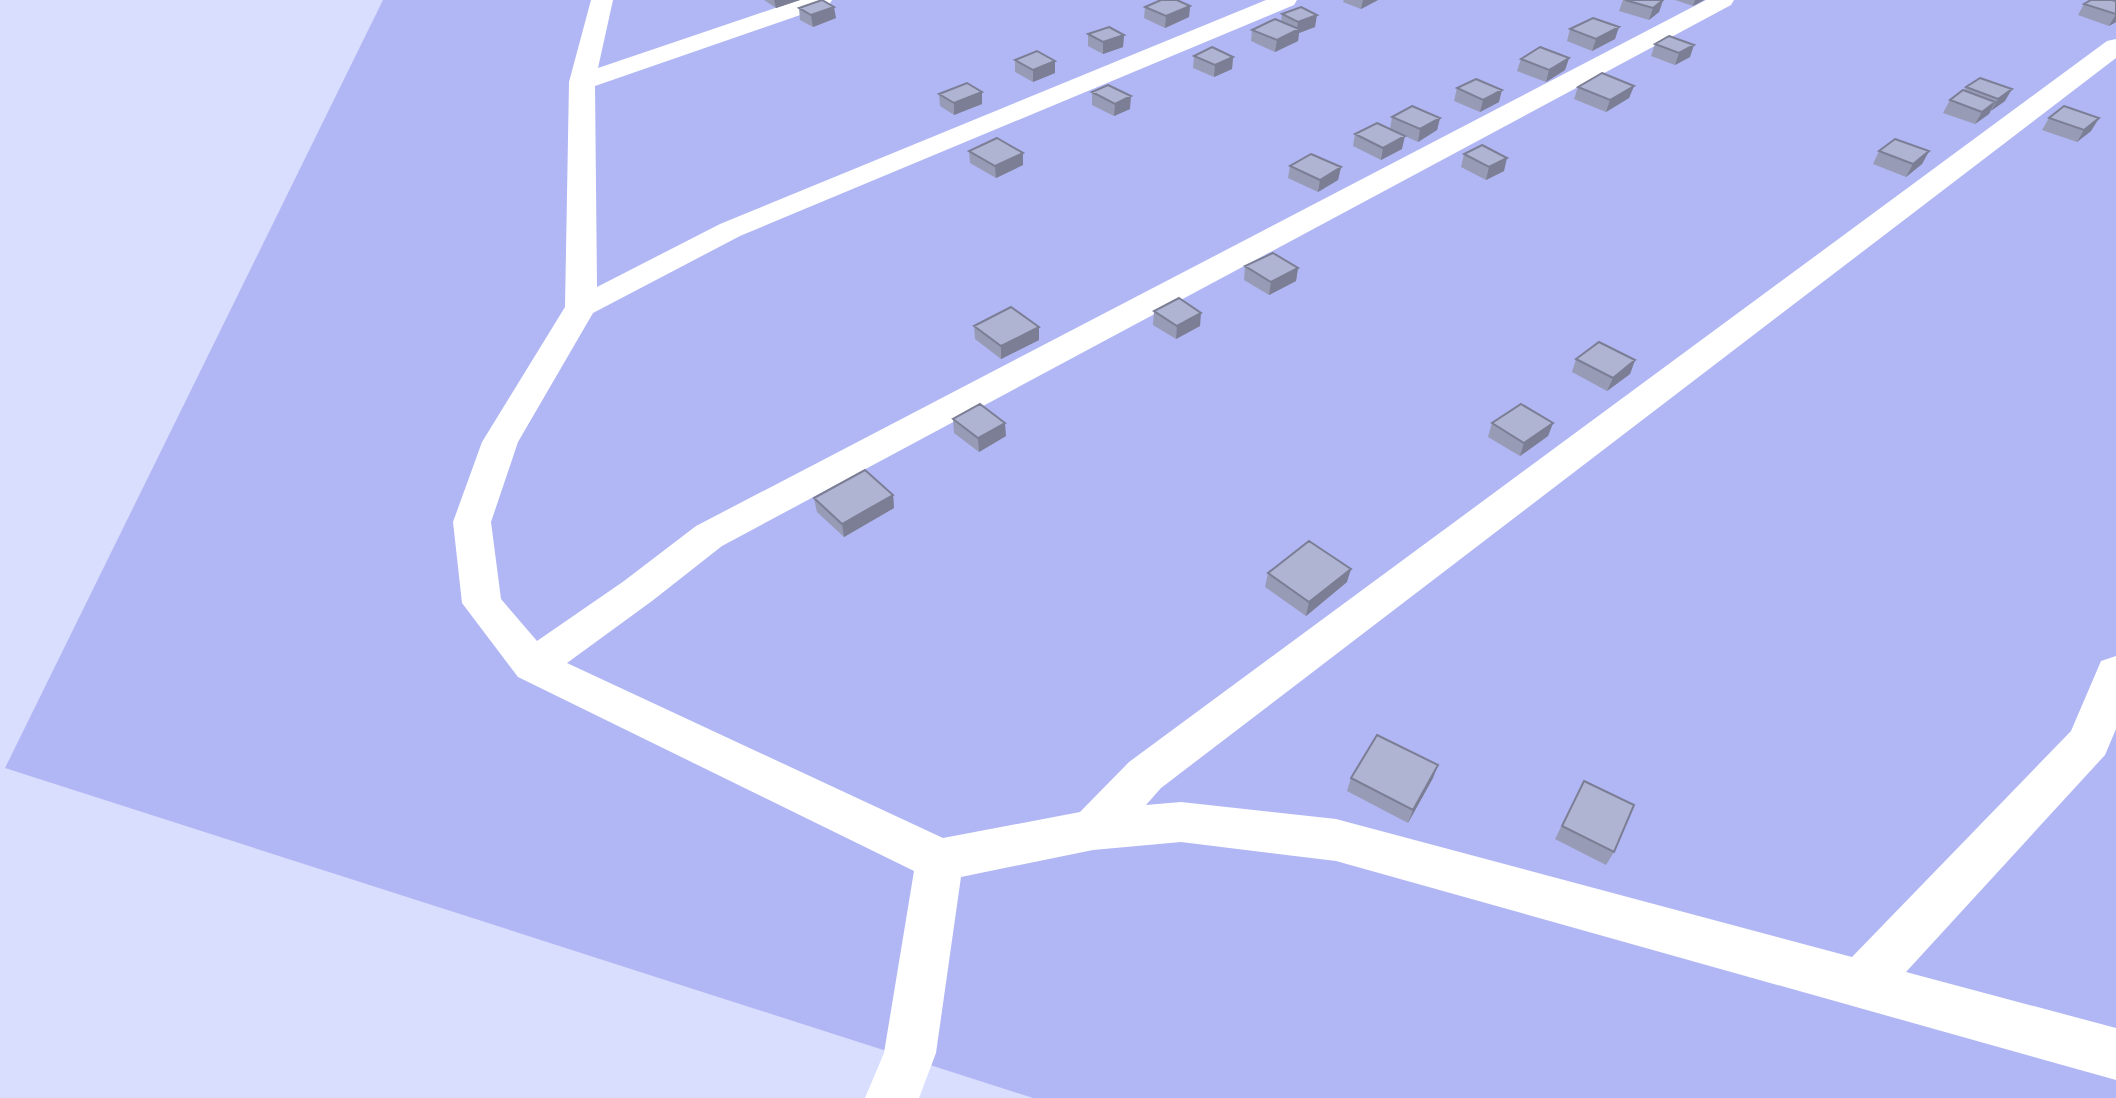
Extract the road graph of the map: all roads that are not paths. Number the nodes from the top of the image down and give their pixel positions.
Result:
1 (602, 0) edge
2 (821, 0) edge
3 (1286, 0) edge
4 (1723, 0) edge
5 (2116, 46) edge
6 (582, 82) junction
7 (581, 307) junction
8 (533, 665) junction
9 (2116, 673) edge
10 (1093, 830) junction
11 (940, 860) junction
12 (1861, 984) junction
13 (2116, 1054) edge
14 (892, 1098) edge

1 - 6 street
2 - 6 street
3 - 7 street
4 - 8 street
5 - 10 street
6 - 7 street
7 - 8 street
8 - 11 street
9 - 12 street
10 - 11 street
10 - 12 street
11 - 14 street
12 - 13 street

